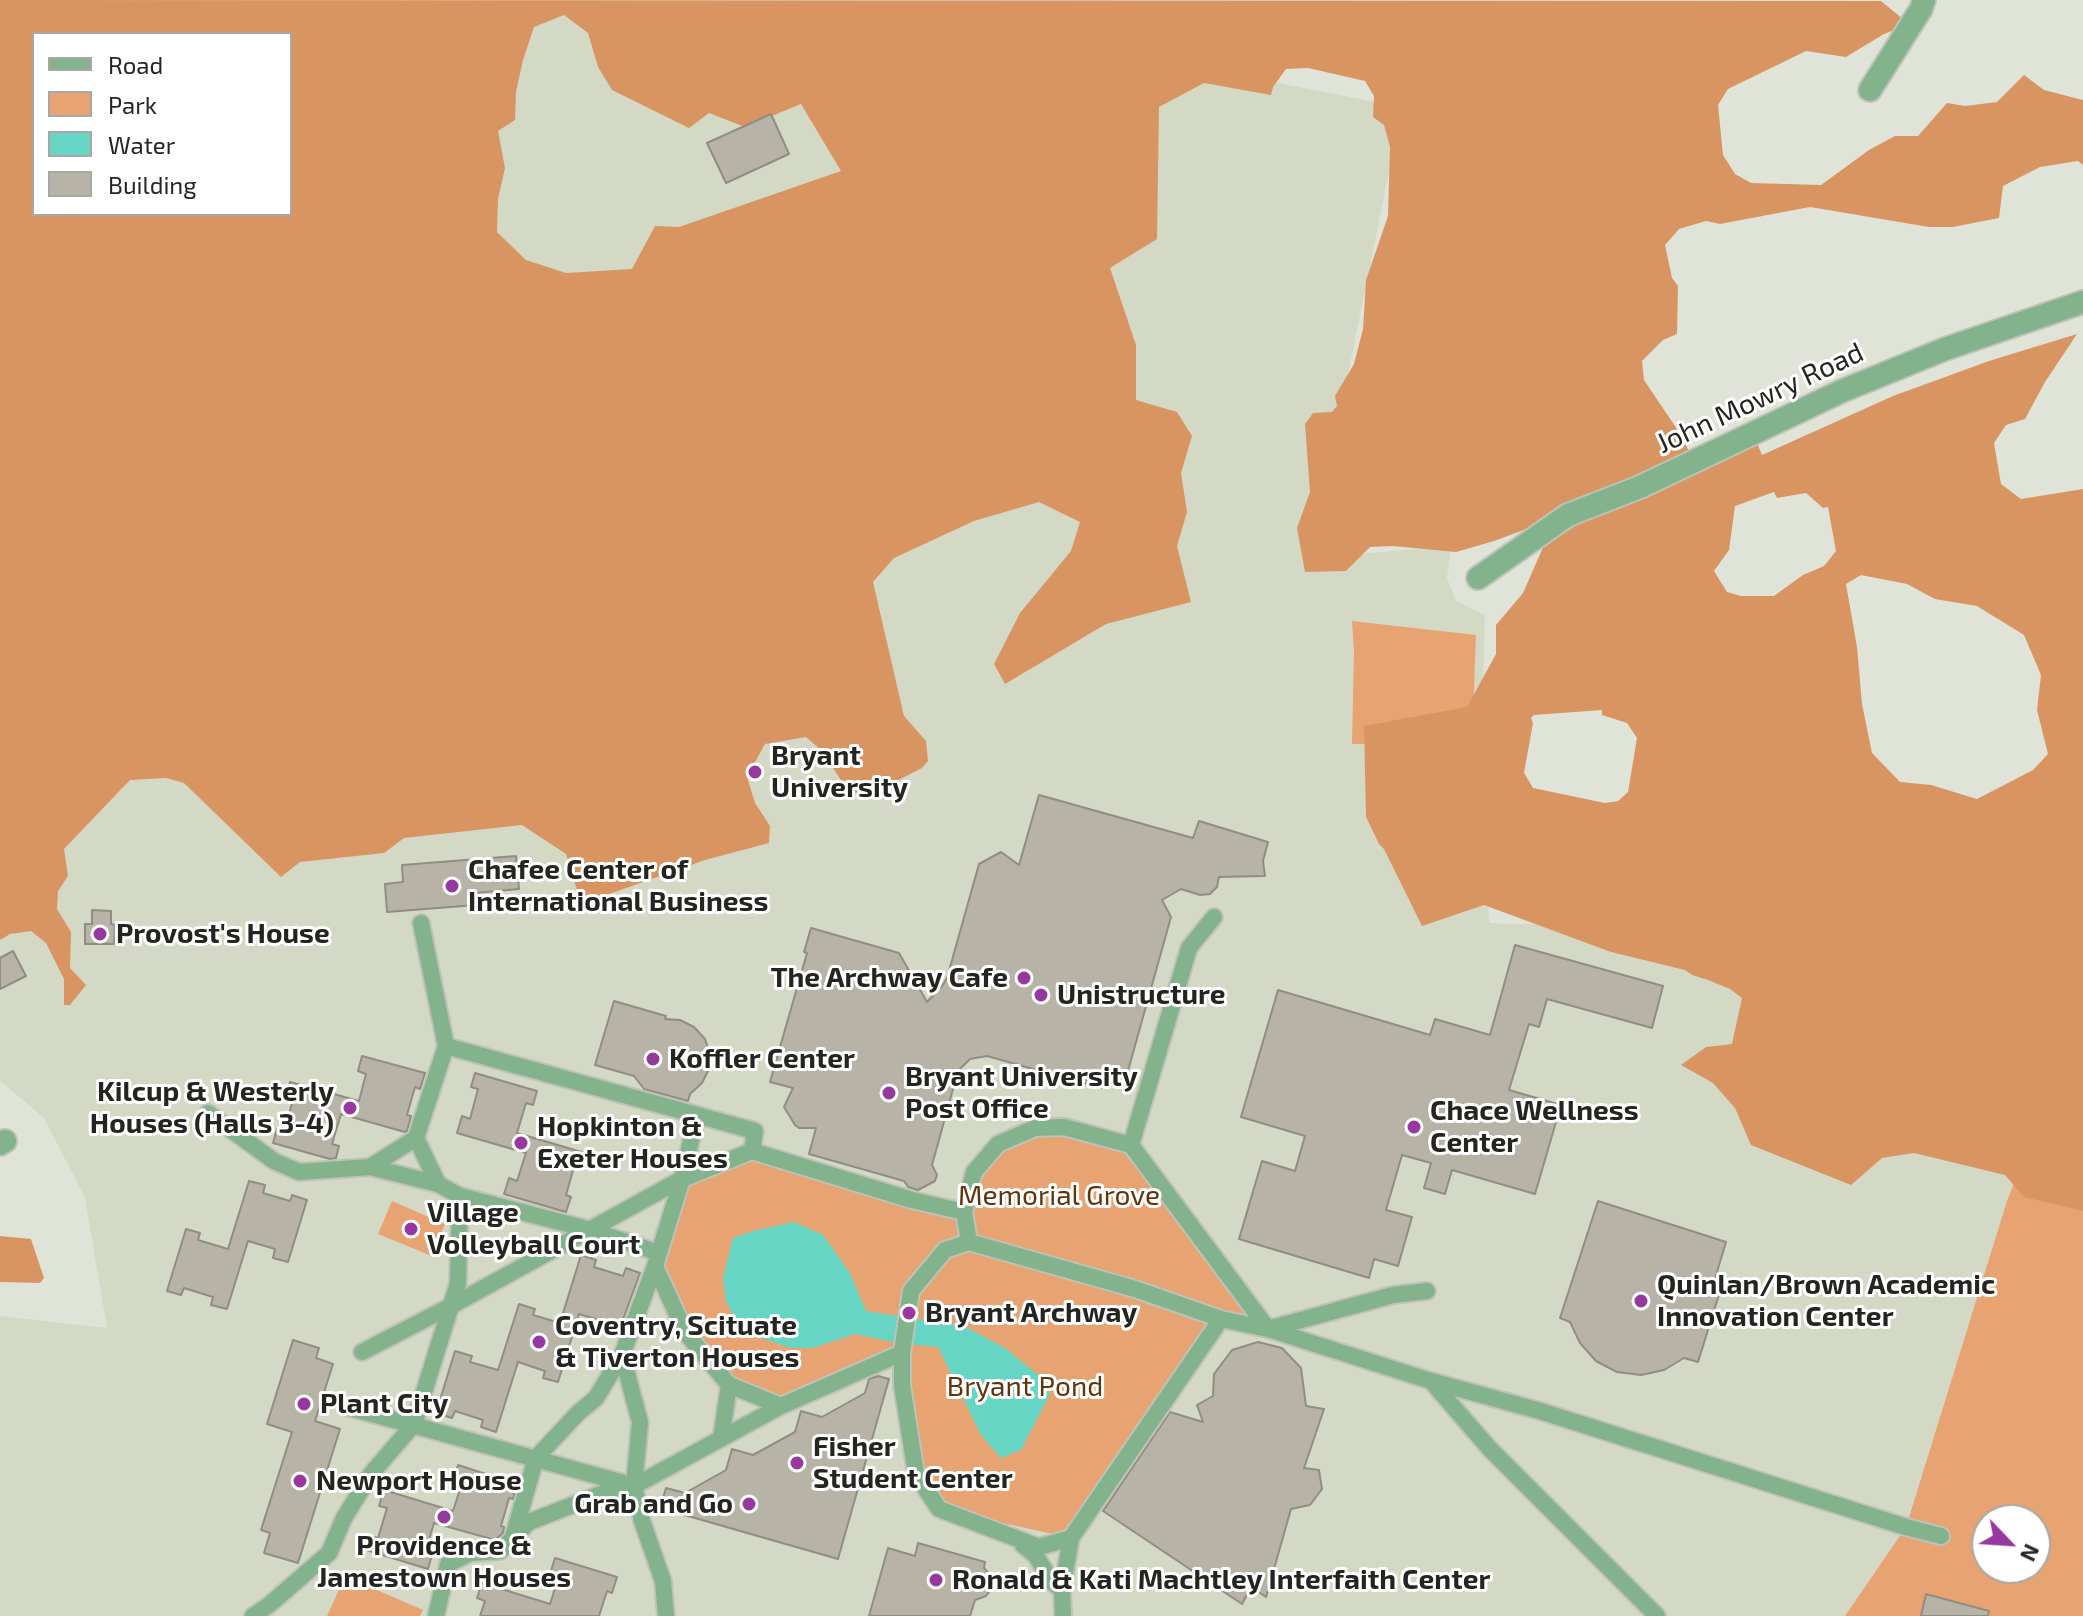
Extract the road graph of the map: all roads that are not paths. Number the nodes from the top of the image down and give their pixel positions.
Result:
1 (1924, 0) edge
2 (1870, 90) dead end
3 (2083, 302) edge
4 (1478, 578) dead end
5 (1214, 917) dead end
6 (421, 923) dead end
7 (446, 1046) junction
8 (208, 1113) dead end
9 (697, 1115) junction
10 (416, 1138) junction
11 (1131, 1145) junction
12 (752, 1151) junction
13 (370, 1167) junction
14 (682, 1179) junction
15 (438, 1184) junction
16 (460, 1196) junction
17 (964, 1212) junction
18 (591, 1230) junction
19 (969, 1242) junction
20 (657, 1260) junction
21 (1427, 1291) dead end
22 (449, 1307) junction
23 (1221, 1319) junction
24 (1268, 1329) junction
25 (362, 1352) dead end
26 (902, 1353) junction
27 (622, 1355) junction
28 (1431, 1381) junction
29 (729, 1385) junction
30 (781, 1406) junction
31 (347, 1407) dead end
32 (414, 1424) junction
33 (721, 1439) junction
34 (536, 1458) junction
35 (634, 1486) junction
36 (1941, 1536) dead end
37 (1071, 1538) junction
38 (512, 1539) junction
39 (1017, 1539) junction
40 (1062, 1590) junction
41 (253, 1616) edge
42 (436, 1616) edge
43 (666, 1616) edge
44 (1063, 1616) edge
45 (1657, 1616) edge

1 - 2 street
3 - 4 street, John Mowry Road
5 - 11 street
6 - 7 street
7 - 9 street
7 - 10 street
8 - 13 street
9 - 12 street
9 - 14 street
10 - 13 street
10 - 15 street
11 - 17 street
11 - 24 street
12 - 14 street
12 - 17 street
13 - 15 street
14 - 18 street
14 - 20 street
15 - 16 street
16 - 18 street
16 - 22 street
17 - 19 street
18 - 20 street
18 - 22 street
19 - 23 street
19 - 26 street
20 - 27 street
20 - 29 street
21 - 24 street
22 - 25 street
22 - 32 street
23 - 24 street
23 - 37 street
24 - 28 street
26 - 30 street
26 - 39 street
27 - 34 street
27 - 35 street
28 - 36 street
28 - 45 street
29 - 30 street
29 - 33 street
30 - 33 street
31 - 32 street
32 - 34 street
32 - 41 street
33 - 35 street
34 - 35 street
34 - 38 street
35 - 38 street
35 - 43 street
37 - 39 street
37 - 40 street
38 - 42 street
39 - 40 street
40 - 44 street

